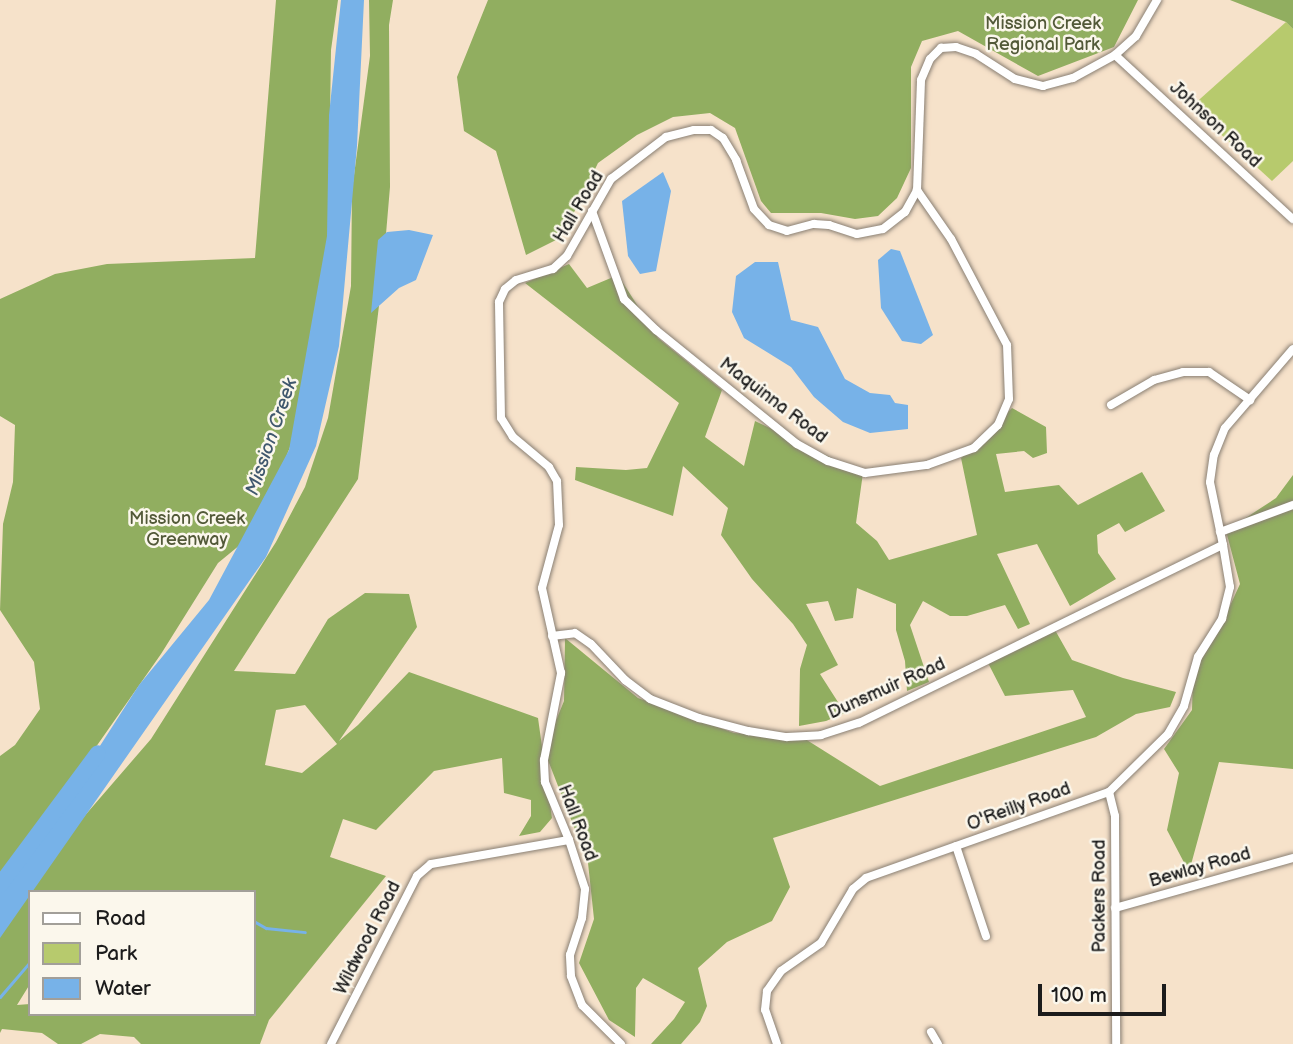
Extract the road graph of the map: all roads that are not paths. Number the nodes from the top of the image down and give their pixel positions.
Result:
1 (1157, 0) edge
2 (1115, 55) junction
3 (917, 190) junction
4 (592, 211) junction
5 (1293, 219) edge
6 (1293, 349) edge
7 (1250, 400) junction
8 (1111, 405) dead end
9 (1293, 505) edge
10 (1220, 532) junction
11 (1223, 545) junction
12 (552, 636) junction
13 (1109, 792) junction
14 (569, 840) junction
15 (956, 846) junction
16 (1293, 858) edge
17 (1115, 908) junction
18 (986, 936) dead end
19 (931, 1032) dead end
20 (331, 1044) edge
21 (621, 1044) edge
22 (777, 1044) edge
23 (938, 1044) edge
24 (1116, 1044) edge

1 - 2 street
2 - 3 street
2 - 5 street, Johnson Road
3 - 4 street, Hall Road
3 - 4 street, Maquinna Road
4 - 12 street, Hall Road
6 - 7 street
7 - 8 street
7 - 10 street
9 - 10 street
10 - 11 street
11 - 12 street, Dunsmuir Road
11 - 13 street, O'Reilly Road
12 - 14 street, Hall Road
13 - 15 street, O'Reilly Road
13 - 17 street, Packers Road
14 - 20 street, Wildwood Road
14 - 21 street, Hall Road
15 - 18 street
15 - 22 street, O'Reilly Road
16 - 17 street, Bewlay Road
17 - 24 street, Packers Road
19 - 23 street

